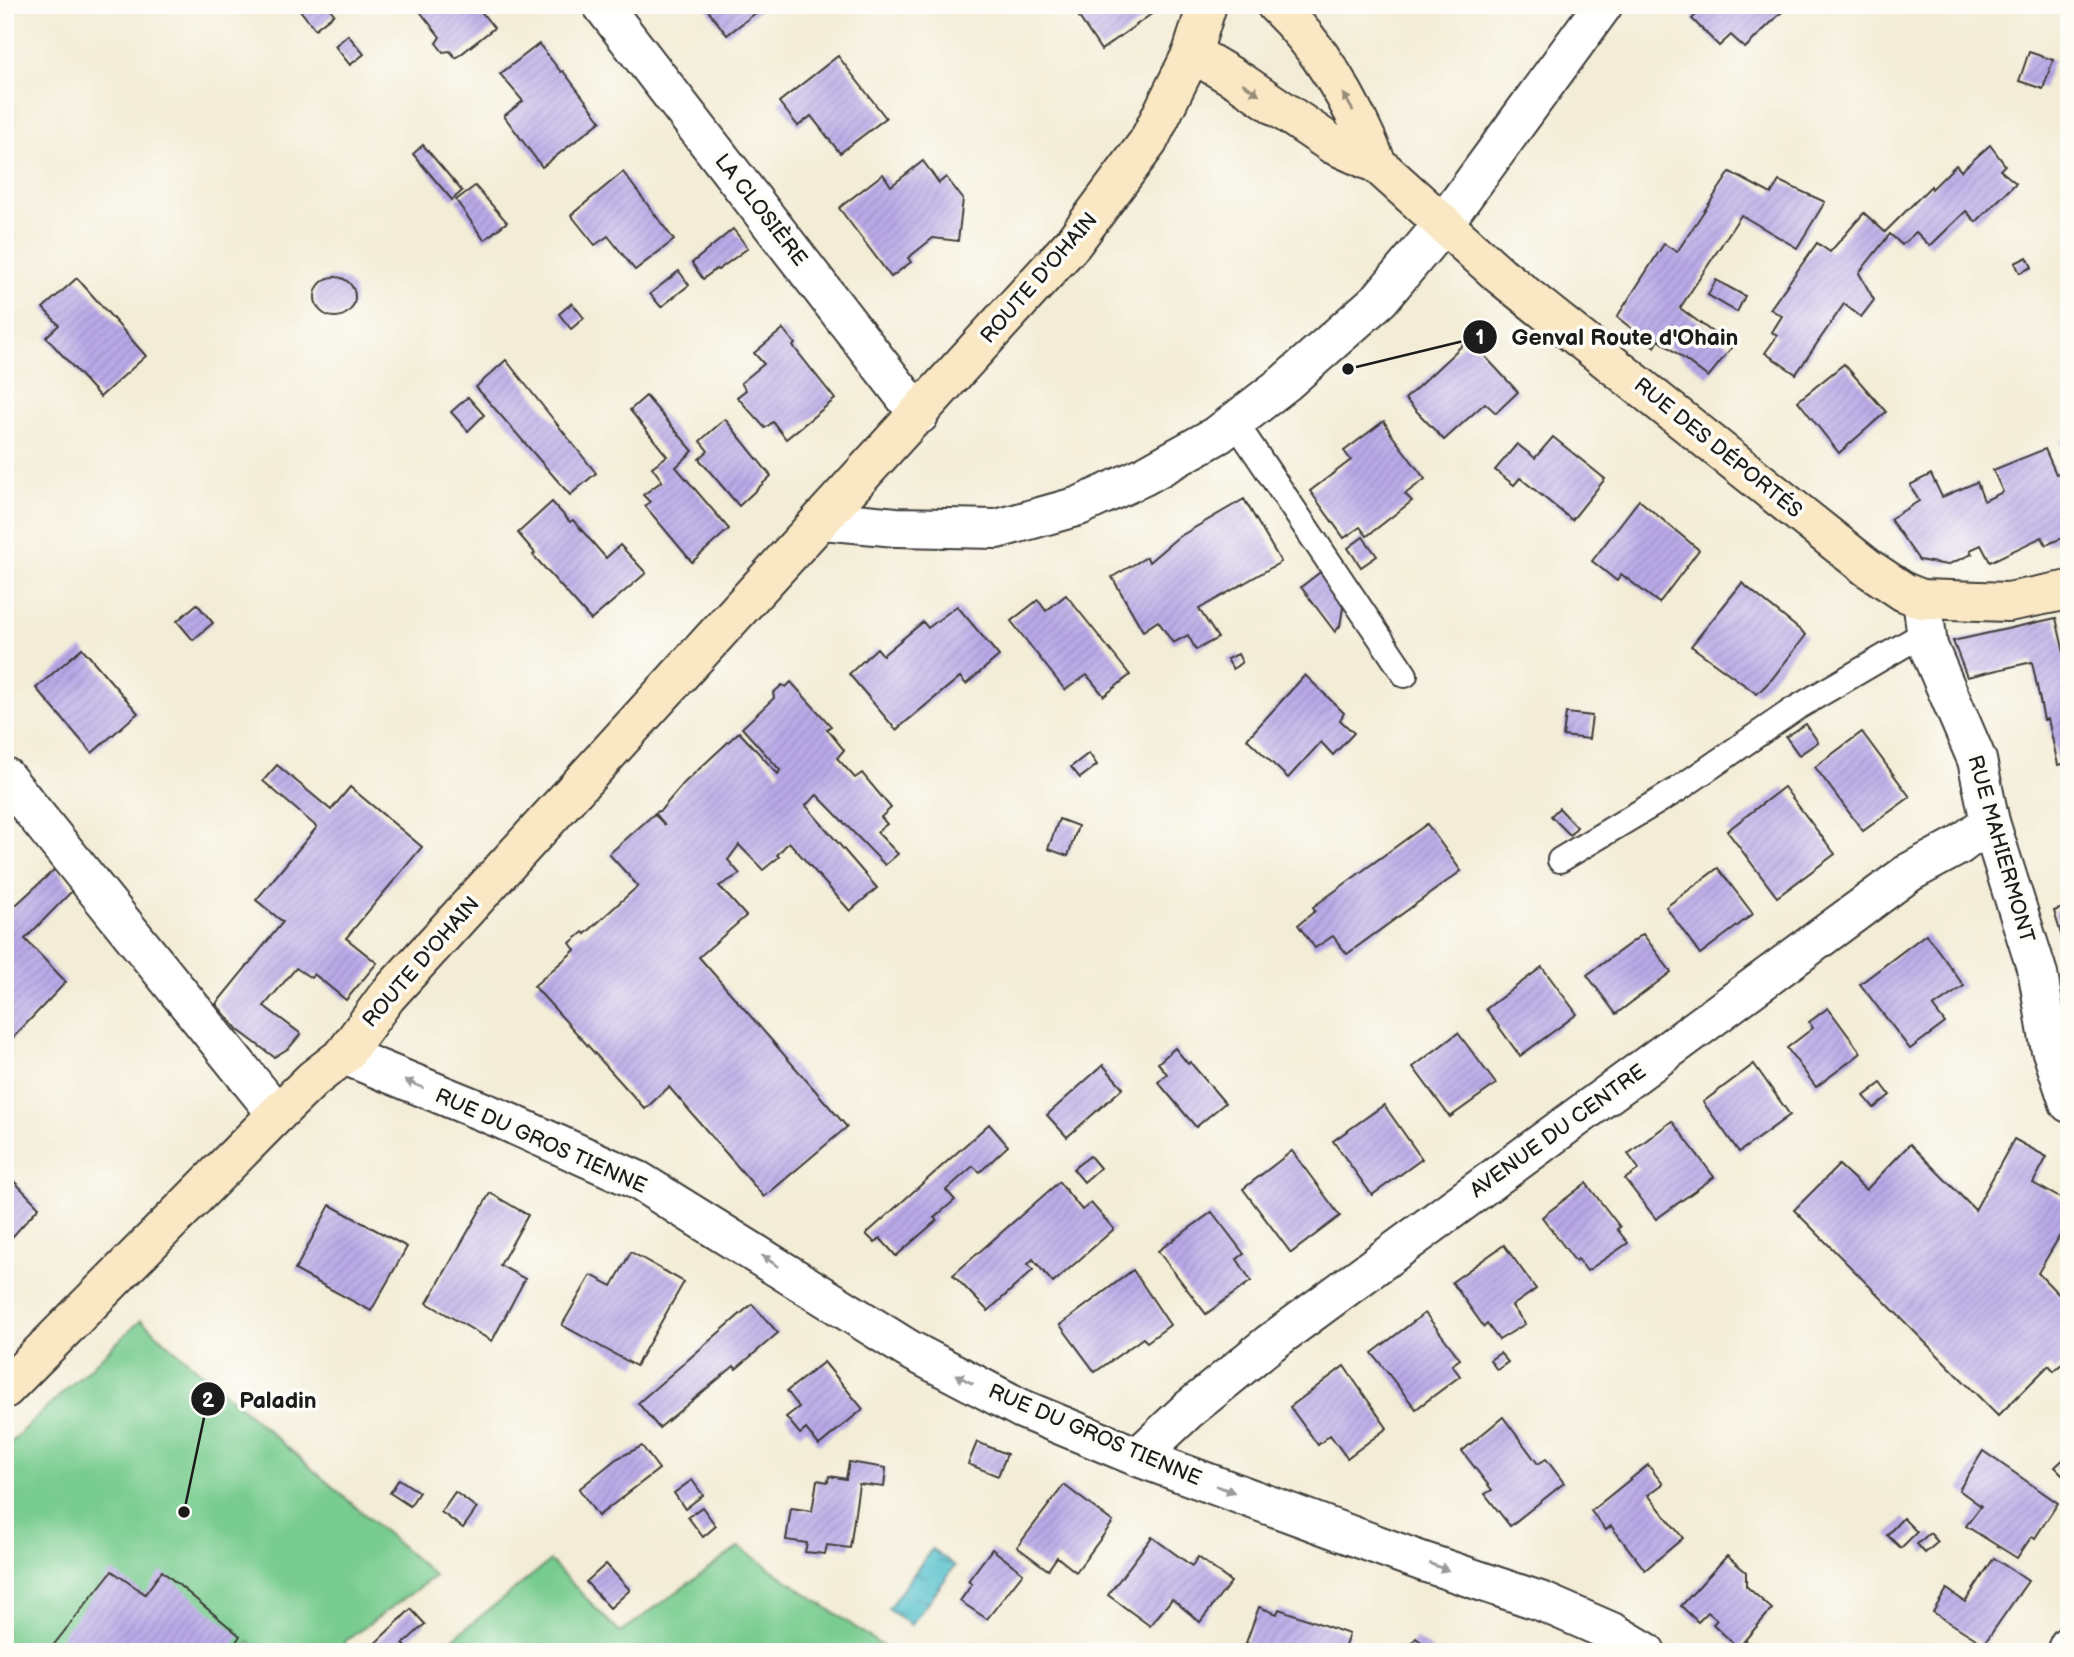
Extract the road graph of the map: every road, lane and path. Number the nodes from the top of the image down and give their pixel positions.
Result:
1 (602, 5) edge
2 (1207, 5) edge
3 (1276, 5) edge
4 (1603, 5) edge
5 (1192, 53) junction
6 (1377, 164) junction
7 (1443, 224) junction
8 (919, 415) junction
9 (1235, 422) junction
10 (823, 520) junction
11 (2069, 590) edge
12 (1925, 615) junction
13 (1405, 676) dead end
14 (5, 777) edge
15 (1990, 822) junction
16 (1560, 860) dead end
17 (344, 1055) junction
18 (2069, 1103) edge
19 (277, 1114) junction
20 (5, 1390) edge
21 (1138, 1457) junction
22 (2069, 1645) edge
23 (1646, 1652) edge
24 (2066, 1652) edge

1 - 8 street, LA CLOSIÈRE
2 - 5 main road, ROUTE D'OHAIN
6 -> 3 main road, RUE DES DÉPORTÉS
4 - 7 street
5 -> 6 main road, RUE DES DÉPORTÉS
5 - 8 main road, ROUTE D'OHAIN
6 - 7 main road, RUE DES DÉPORTÉS
7 - 9 street
7 - 12 main road, RUE DES DÉPORTÉS
8 - 10 main road, ROUTE D'OHAIN
9 - 10 street
9 - 13 lane
10 - 17 main road, ROUTE D'OHAIN
11 - 12 main road, RUE DES DÉPORTÉS
12 - 15 street, RUE MAHIERMONT
12 - 16 lane
14 - 19 street
15 - 18 street, RUE MAHIERMONT
15 - 21 street, AVENUE DU CENTRE
17 - 19 main road, ROUTE D'OHAIN
21 -> 17 street, RUE DU GROS TIENNE
19 - 20 main road, ROUTE D'OHAIN
21 -> 23 street, RUE DU GROS TIENNE
22 - 24 street

